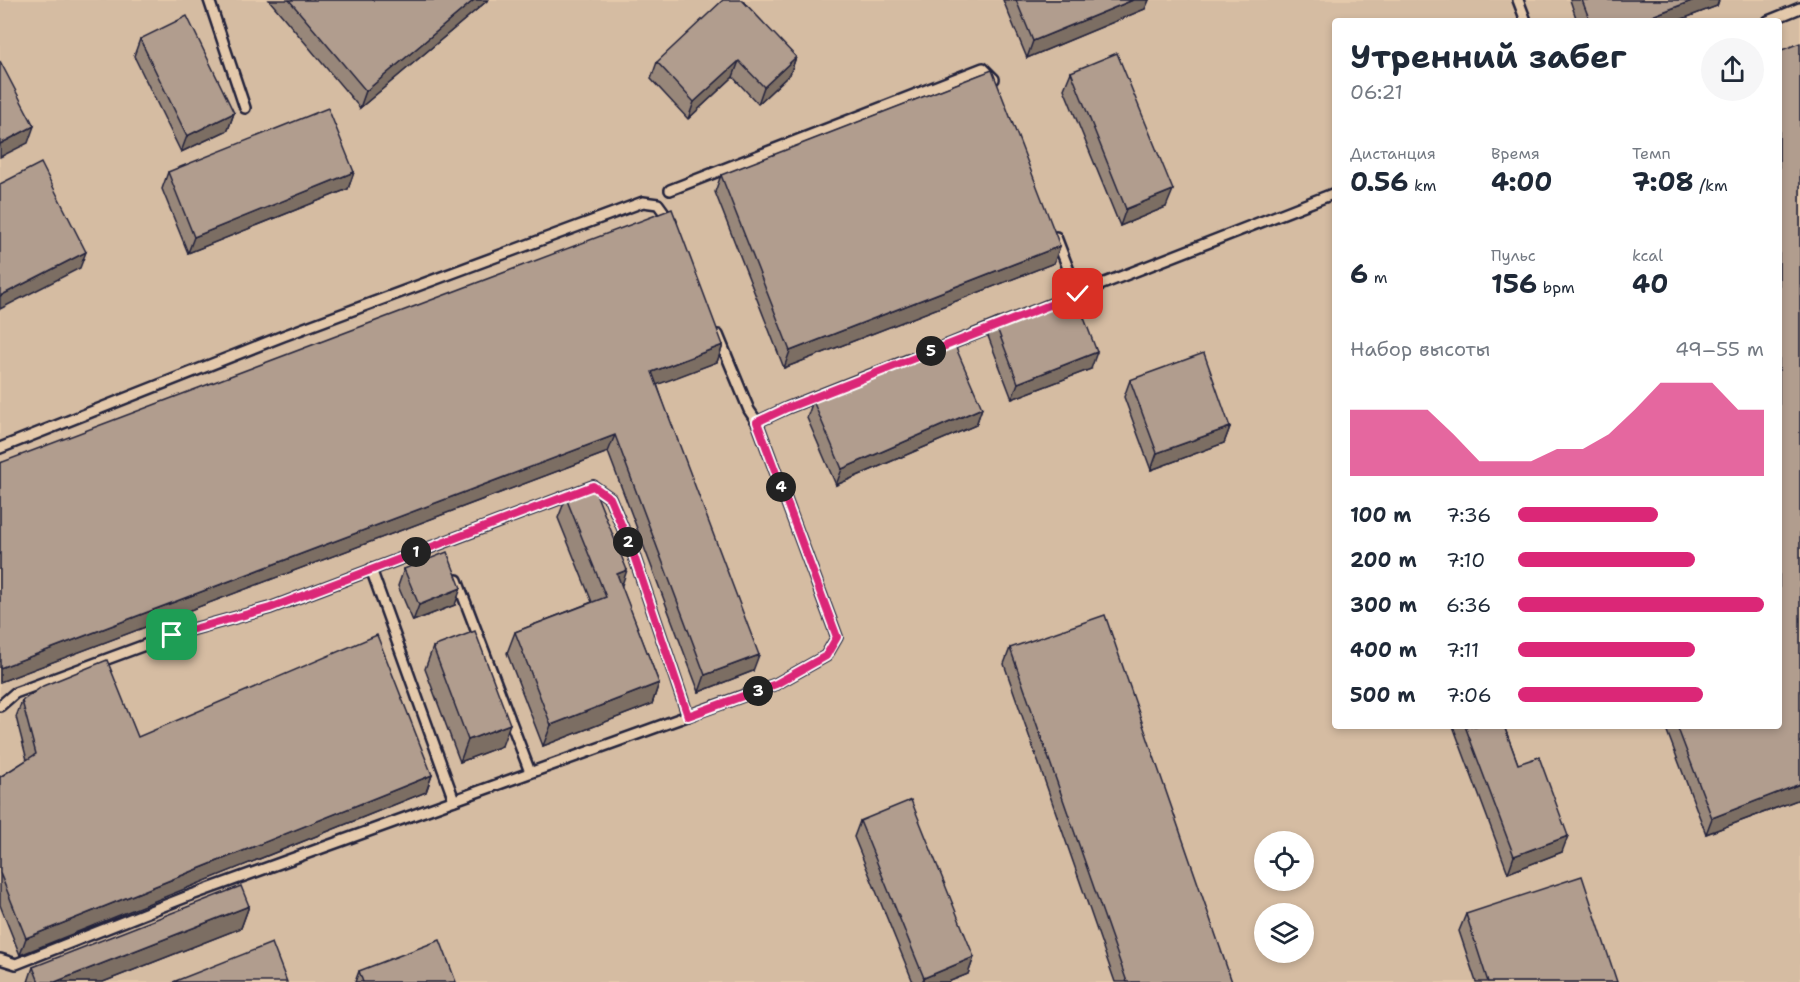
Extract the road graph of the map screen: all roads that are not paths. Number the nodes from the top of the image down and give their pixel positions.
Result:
1 (209, 0) edge
2 (1518, 0) edge
3 (1800, 8) edge
4 (1525, 18) edge
5 (1775, 18) edge
6 (997, 87) edge
7 (245, 108) dead end
8 (670, 190) dead end
9 (1332, 194) edge
10 (675, 228) edge
11 (1052, 229) edge
12 (1078, 294) junction
13 (1056, 302) edge
14 (1013, 319) edge
15 (714, 324) edge
16 (938, 349) edge
17 (916, 357) edge
18 (757, 422) junction
19 (0, 447) edge
20 (442, 542) junction
21 (446, 553) edge
22 (371, 569) junction
23 (455, 574) edge
24 (0, 706) edge
25 (688, 716) junction
26 (530, 772) junction
27 (454, 800) junction
28 (0, 959) edge

1 - 7 lane
2 - 4 lane
3 - 5 lane
6 - 8 lane
9 - 12 lane
10 - 19 lane
11 - 12 lane
12 - 13 lane
14 - 16 lane
15 - 18 lane
17 - 18 lane
18 - 25 lane
20 - 21 lane
20 - 22 lane
20 - 25 lane
22 - 24 lane
22 - 27 lane
23 - 26 lane
25 - 26 lane
26 - 27 lane
27 - 28 lane

